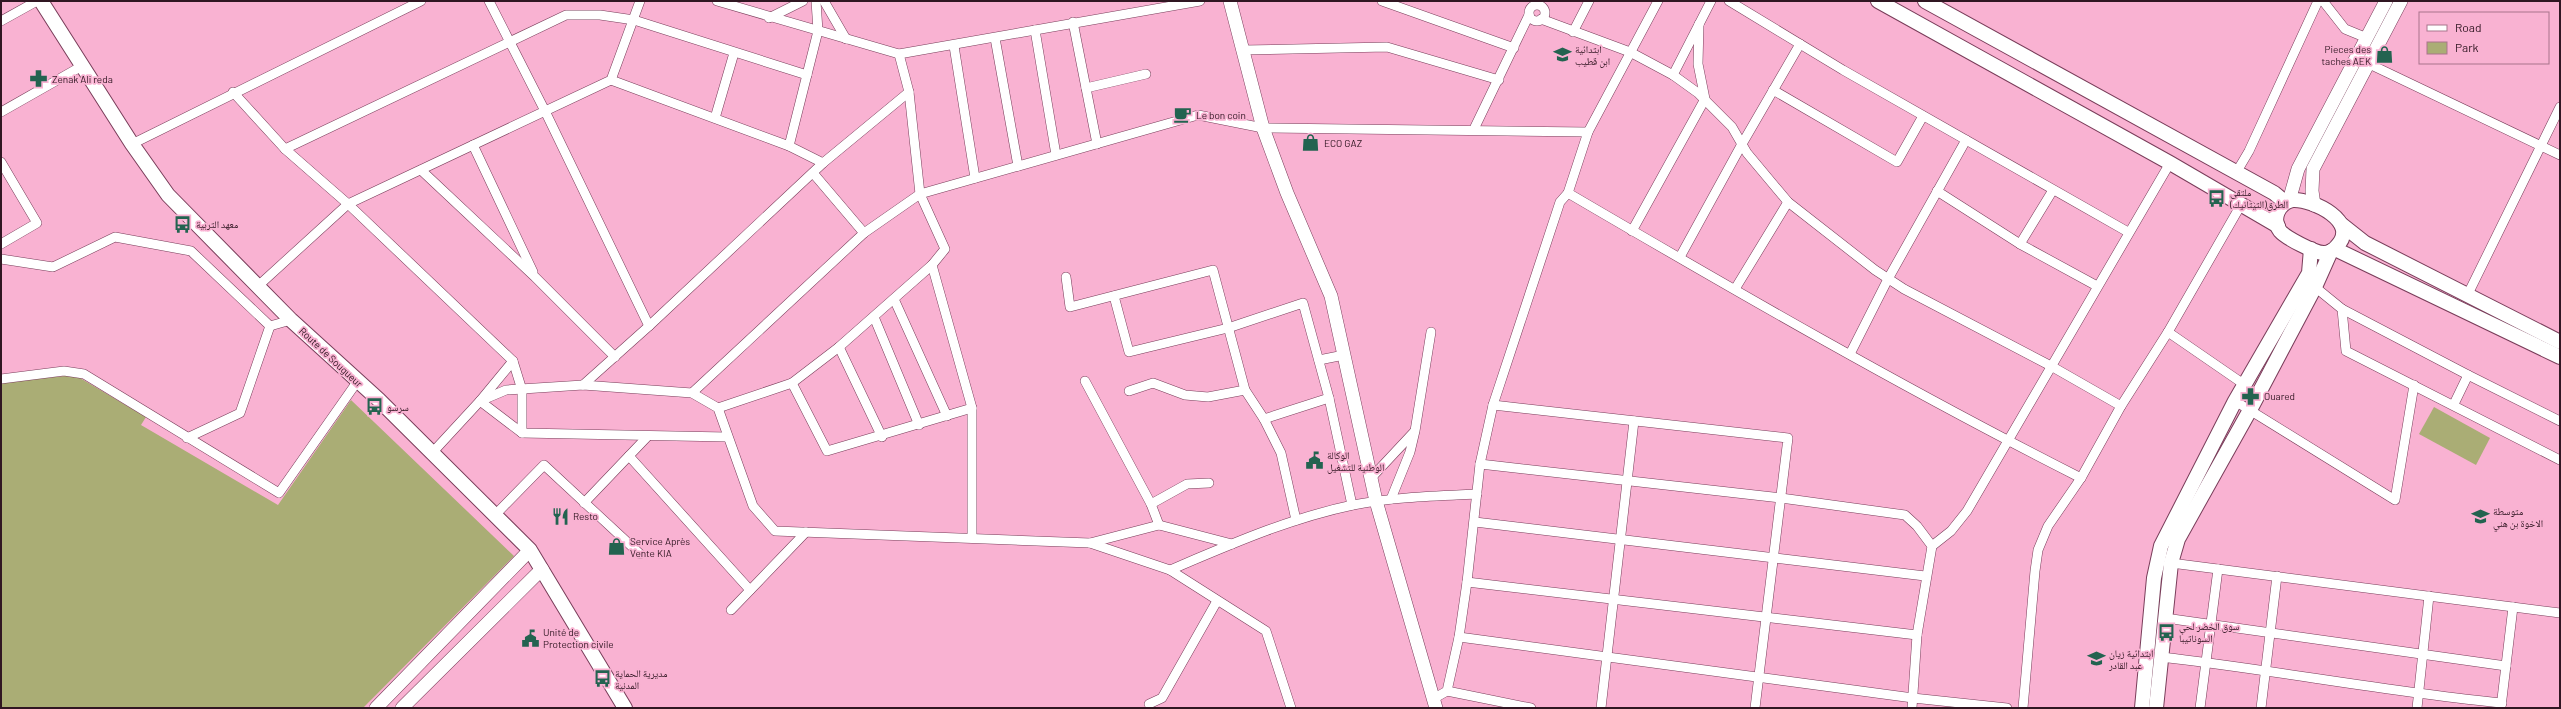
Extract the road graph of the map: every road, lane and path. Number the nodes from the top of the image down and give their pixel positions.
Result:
1 (37, 1) edge
2 (41, 1) edge
3 (421, 1) edge
4 (489, 1) edge
5 (640, 1) edge
6 (717, 1) edge
7 (803, 1) edge
8 (816, 1) edge
9 (824, 1) edge
10 (1200, 1) edge
11 (1230, 1) edge
12 (1382, 1) edge
13 (1589, 1) edge
14 (1658, 1) edge
15 (1711, 1) edge
16 (1729, 1) edge
17 (1878, 1) edge
18 (1925, 1) edge
19 (2318, 1) edge
20 (2323, 1) edge
21 (2386, 1) edge
22 (2402, 1) edge
23 (1534, 4) edge
24 (1529, 15) junction
25 (769, 18) junction
26 (1541, 19) junction
27 (634, 20) junction
28 (1, 21) edge
29 (1072, 22) junction
30 (1699, 24) junction
31 (1035, 30) junction
32 (818, 31) junction
33 (1573, 32) junction
34 (995, 38) junction
35 (2367, 38) junction
36 (846, 40) junction
37 (509, 41) junction
38 (1800, 44) junction
39 (954, 46) junction
40 (1514, 48) junction
41 (1244, 50) junction
42 (1630, 52) junction
43 (734, 53) junction
44 (899, 54) junction
45 (2357, 58) junction
46 (2369, 64) junction
47 (82, 66) junction
48 (1146, 74) dead end
49 (807, 75) junction
50 (1673, 75) junction
51 (611, 80) junction
52 (1499, 80) junction
53 (1086, 88) junction
54 (1773, 90) junction
55 (233, 92) junction
56 (909, 92) junction
57 (1705, 99) junction
58 (2560, 106) edge
59 (545, 111) junction
60 (1, 112) edge
61 (1923, 116) junction
62 (715, 118) junction
63 (1264, 128) junction
64 (1474, 129) junction
65 (1588, 132) junction
66 (1966, 140) junction
67 (132, 144) junction
68 (1097, 144) junction
69 (1742, 144) junction
70 (473, 145) junction
71 (789, 146) junction
72 (2542, 146) junction
73 (285, 149) junction
74 (1056, 155) junction
75 (2560, 155) edge
76 (1, 162) edge
77 (823, 163) junction
78 (2170, 163) junction
79 (1018, 166) junction
80 (420, 170) junction
81 (812, 173) junction
82 (2236, 173) junction
83 (975, 178) junction
84 (2053, 190) junction
85 (1937, 191) junction
86 (1568, 193) junction
87 (920, 194) junction
88 (1788, 202) junction
89 (2287, 202) junction
90 (348, 204) junction
91 (2242, 204) junction
92 (2314, 205) junction
93 (2341, 224) junction
94 (2278, 226) junction
95 (1632, 231) junction
96 (2128, 232) junction
97 (864, 233) junction
98 (1, 244) edge
99 (2020, 244) junction
100 (2311, 249) junction
101 (2333, 250) junction
102 (1680, 258) junction
103 (1, 259) edge
104 (932, 265) junction
105 (535, 277) junction
106 (1066, 277) dead end
107 (1888, 279) junction
108 (258, 286) junction
109 (2097, 286) junction
110 (2315, 287) junction
111 (1735, 289) junction
112 (1114, 296) junction
113 (2467, 296) junction
114 (894, 299) junction
115 (2342, 309) junction
116 (874, 317) junction
117 (291, 320) junction
118 (270, 326) junction
119 (649, 326) junction
120 (1228, 328) junction
121 (1431, 332) dead end
122 (2168, 332) junction
123 (2560, 342) edge
124 (839, 347) junction
125 (1850, 354) junction
126 (1344, 355) junction
127 (615, 357) junction
128 (2560, 357) edge
129 (1318, 360) junction
130 (513, 361) junction
131 (2051, 366) junction
132 (2468, 375) junction
133 (1, 379) edge
134 (1084, 381) dead end
135 (357, 382) junction
136 (792, 383) junction
137 (584, 385) junction
138 (2245, 385) junction
139 (2414, 385) junction
140 (522, 390) junction
141 (1245, 390) junction
142 (1129, 391) dead end
143 (692, 393) junction
144 (1329, 398) junction
145 (480, 401) junction
146 (2235, 401) junction
147 (2454, 404) junction
148 (1492, 405) junction
149 (2121, 406) junction
150 (718, 408) junction
151 (972, 408) junction
152 (2250, 410) junction
153 (947, 416) junction
154 (1264, 419) junction
155 (1634, 421) junction
156 (2560, 421) edge
157 (919, 425) junction
158 (1415, 431) junction
159 (522, 433) junction
160 (647, 437) junction
161 (727, 437) junction
162 (882, 437) junction
163 (187, 438) junction
164 (2008, 441) junction
165 (432, 453) junction
166 (629, 456) junction
167 (2560, 460) edge
168 (1480, 464) junction
169 (1371, 478) junction
170 (2081, 478) junction
171 (1627, 480) junction
172 (1209, 483) dead end
173 (1477, 494) junction
174 (1781, 498) junction
175 (1391, 499) junction
176 (1376, 501) junction
177 (584, 503) junction
178 (1151, 504) junction
179 (1352, 505) junction
180 (495, 515) junction
181 (1296, 520) junction
182 (1475, 522) junction
183 (1159, 525) junction
184 (806, 532) junction
185 (972, 538) junction
186 (1620, 540) junction
187 (1090, 543) junction
188 (1232, 544) junction
189 (1932, 546) junction
190 (530, 550) junction
191 (640, 554) dead end
192 (1774, 557) junction
193 (2171, 563) junction
194 (542, 568) junction
195 (2218, 568) junction
196 (1170, 570) junction
197 (1925, 576) junction
198 (2277, 576) junction
199 (1467, 582) junction
200 (750, 590) junction
201 (2428, 596) junction
202 (1613, 598) junction
203 (1217, 601) junction
204 (2513, 607) junction
205 (731, 610) dead end
206 (2560, 613) edge
207 (1766, 615) junction
208 (2165, 618) junction
209 (2211, 625) junction
210 (2270, 634) junction
211 (1917, 635) junction
212 (1459, 636) junction
213 (2422, 653) junction
214 (1606, 656) junction
215 (2161, 657) junction
216 (2206, 662) junction
217 (2506, 666) junction
218 (2264, 670) junction
219 (1759, 677) junction
220 (1447, 691) junction
221 (2418, 695) junction
222 (1913, 698) junction
223 (1149, 704) dead end
224 (1435, 704) edge
225 (2501, 705) edge
226 (376, 708) edge
227 (402, 708) edge
228 (625, 708) edge
229 (1291, 708) edge
230 (1531, 708) edge
231 (1601, 708) edge
232 (1756, 708) edge
233 (1912, 708) edge
234 (2007, 708) edge
235 (2023, 708) edge
236 (2142, 708) edge
237 (2156, 708) edge
238 (2200, 708) edge
239 (2261, 708) edge
240 (2417, 708) edge

1 - 28 street
2 - 47 main road, Route de Sougueur
3 - 55 street
4 - 37 street
5 - 27 street
6 - 25 street
7 - 25 street
8 - 32 street
9 - 36 street
10 - 29 street
11 - 41 main road
12 - 40 street
13 - 33 street
14 - 42 street
15 - 30 street
16 - 38 street
17 - 78 main road
18 - 82 main road
19 - 82 street
20 - 35 street
21 - 35 main road
22 - 46 main road
23 - 24 street
23 - 26 street
24 - 26 street
24 - 40 street
25 - 32 street
26 - 33 street
27 - 37 street
27 - 43 street
27 - 51 street
29 - 31 street
29 - 53 street
30 - 50 street
30 - 57 street
31 - 34 street
31 - 74 street
32 - 36 street
32 - 49 street
33 - 42 street
34 - 39 street
34 - 79 street
35 - 45 main road
36 - 44 street
37 - 59 street
37 - 73 street
38 - 54 street
38 - 61 street
39 - 44 street
39 - 83 street
40 - 52 street
41 - 52 street
41 - 63 main road
42 - 50 street
42 - 65 street
43 - 49 street
43 - 62 street
44 - 56 street
45 - 46 street
45 - 89 main road
46 - 72 street
46 - 92 main road
47 - 60 street
47 - 67 main road, Route de Sougueur
48 - 53 street
49 - 71 street
50 - 57 street
51 - 59 street
51 - 62 street
52 - 64 street
53 - 68 street
54 - 61 street
54 - 69 street
55 - 67 street
55 - 73 street
56 - 77 street
56 - 87 street
57 - 69 street
57 - 95 street
58 - 72 street
59 - 70 street
59 - 119 street
61 - 66 street
62 - 71 street
63 - 64 street
63 - 68 street
63 - 126 main road
64 - 65 street
65 - 86 street
66 - 84 street
66 - 85 street
67 - 108 main road, Route de Sougueur
68 - 74 street
69 - 88 street
69 - 102 street
70 - 80 street
70 - 105 street
71 - 77 street
72 - 75 street
72 - 113 street
73 - 90 street
74 - 79 street
76 - 98 street
77 - 81 street
78 - 91 main road
78 - 96 street
79 - 83 street
80 - 90 street
80 - 105 street
81 - 97 street
81 - 119 street
82 - 89 main road
83 - 87 street
84 - 96 street
84 - 99 street
85 - 99 street
85 - 107 street
86 - 95 street
86 - 148 street
87 - 97 street
87 - 104 street
88 - 107 street
88 - 111 street
89 - 92 main road
89 - 94 main road
90 - 108 street
90 - 130 street
91 - 94 main road
91 - 122 street
92 - 93 main road
93 - 101 main road
93 - 113 main road
94 - 100 main road
95 - 102 street
96 - 109 street
97 - 143 street
99 - 109 street
100 - 101 main road
100 - 138 main road
101 - 110 main road
101 - 128 main road
102 - 111 street
103 - 118 street
104 - 114 street
104 - 151 street
105 - 127 street
106 - 112 street
107 - 125 street
107 - 131 street
108 - 117 main road, Route de Sougueur
109 - 131 street
110 - 115 street
110 - 152 main road
111 - 125 street
112 - 120 street
112 - 120 street
113 - 123 main road
114 - 116 street
114 - 153 street
115 - 132 street
115 - 139 street
116 - 124 street
116 - 157 street
117 - 118 street
117 - 135 main road, Route de Sougueur
118 - 163 street
119 - 127 street
120 - 129 street
120 - 141 street
121 - 158 street
122 - 138 street
122 - 149 street
124 - 136 street
124 - 162 street
125 - 164 street
126 - 129 street
126 - 169 main road
127 - 137 street
129 - 144 street
130 - 140 street
130 - 145 street
131 - 149 street
131 - 164 street
132 - 147 street
132 - 156 street
133 - 163 street
134 - 178 street
135 - 163 street
135 - 165 main road, Route de Sougueur
136 - 150 street
136 - 162 street
137 - 140 street
137 - 143 street
138 - 146 main road
139 - 147 street
139 - 152 street
140 - 145 street
140 - 159 street
141 - 142 street
141 - 154 street
143 - 150 street
144 - 154 street
144 - 179 street
145 - 159 street
145 - 165 street
146 - 152 street
146 - 236 main road
147 - 167 street
148 - 155 street
148 - 168 street
149 - 170 street
150 - 161 street
151 - 153 street
151 - 185 street
152 - 193 main road
153 - 157 street
154 - 181 street
155 - 171 street
155 - 174 street
157 - 162 street
158 - 169 street
158 - 175 street
159 - 160 street
160 - 161 street
160 - 166 street
161 - 184 street
164 - 170 street
164 - 189 street
165 - 180 main road, Route de Sougueur
166 - 177 street
166 - 200 street
168 - 171 street
168 - 173 street
169 - 176 main road
170 - 235 street
171 - 174 street
171 - 186 street
172 - 178 street
173 - 175 street
173 - 182 street
174 - 189 street
174 - 192 street
175 - 176 street
176 - 179 street
176 - 224 main road
177 - 180 street
177 - 191 street
178 - 183 street
179 - 181 street
180 - 190 main road, Route de Sougueur
181 - 188 street
182 - 186 street
182 - 199 street
183 - 187 street
183 - 188 street
184 - 185 street
184 - 200 street
185 - 187 street
186 - 192 street
186 - 202 street
187 - 196 street
188 - 196 street
189 - 197 street
190 - 194 main road, Route de Sougueur
190 - 226 main road
192 - 197 street
192 - 207 street
193 - 195 street
193 - 208 main road
194 - 227 main road
194 - 228 main road, Route de Sougueur
195 - 198 street
195 - 209 street
196 - 203 street
197 - 211 street
198 - 201 street
198 - 210 street
199 - 202 street
199 - 212 street
200 - 205 street
201 - 204 street
201 - 213 street
202 - 207 street
202 - 214 street
203 - 223 street
203 - 229 street
204 - 206 street
204 - 217 street
207 - 211 street
207 - 219 street
208 - 209 street
208 - 215 main road
209 - 210 street
209 - 216 street
210 - 213 street
210 - 218 street
211 - 222 street
212 - 214 street
212 - 220 street
213 - 217 street
213 - 221 street
214 - 219 street
214 - 231 street
215 - 216 street
215 - 237 main road
216 - 218 street
216 - 238 street
217 - 225 street
218 - 221 street
218 - 239 street
219 - 222 street
219 - 232 street
220 - 224 street
220 - 230 street
221 - 225 street
221 - 240 street
222 - 233 street
222 - 234 street

